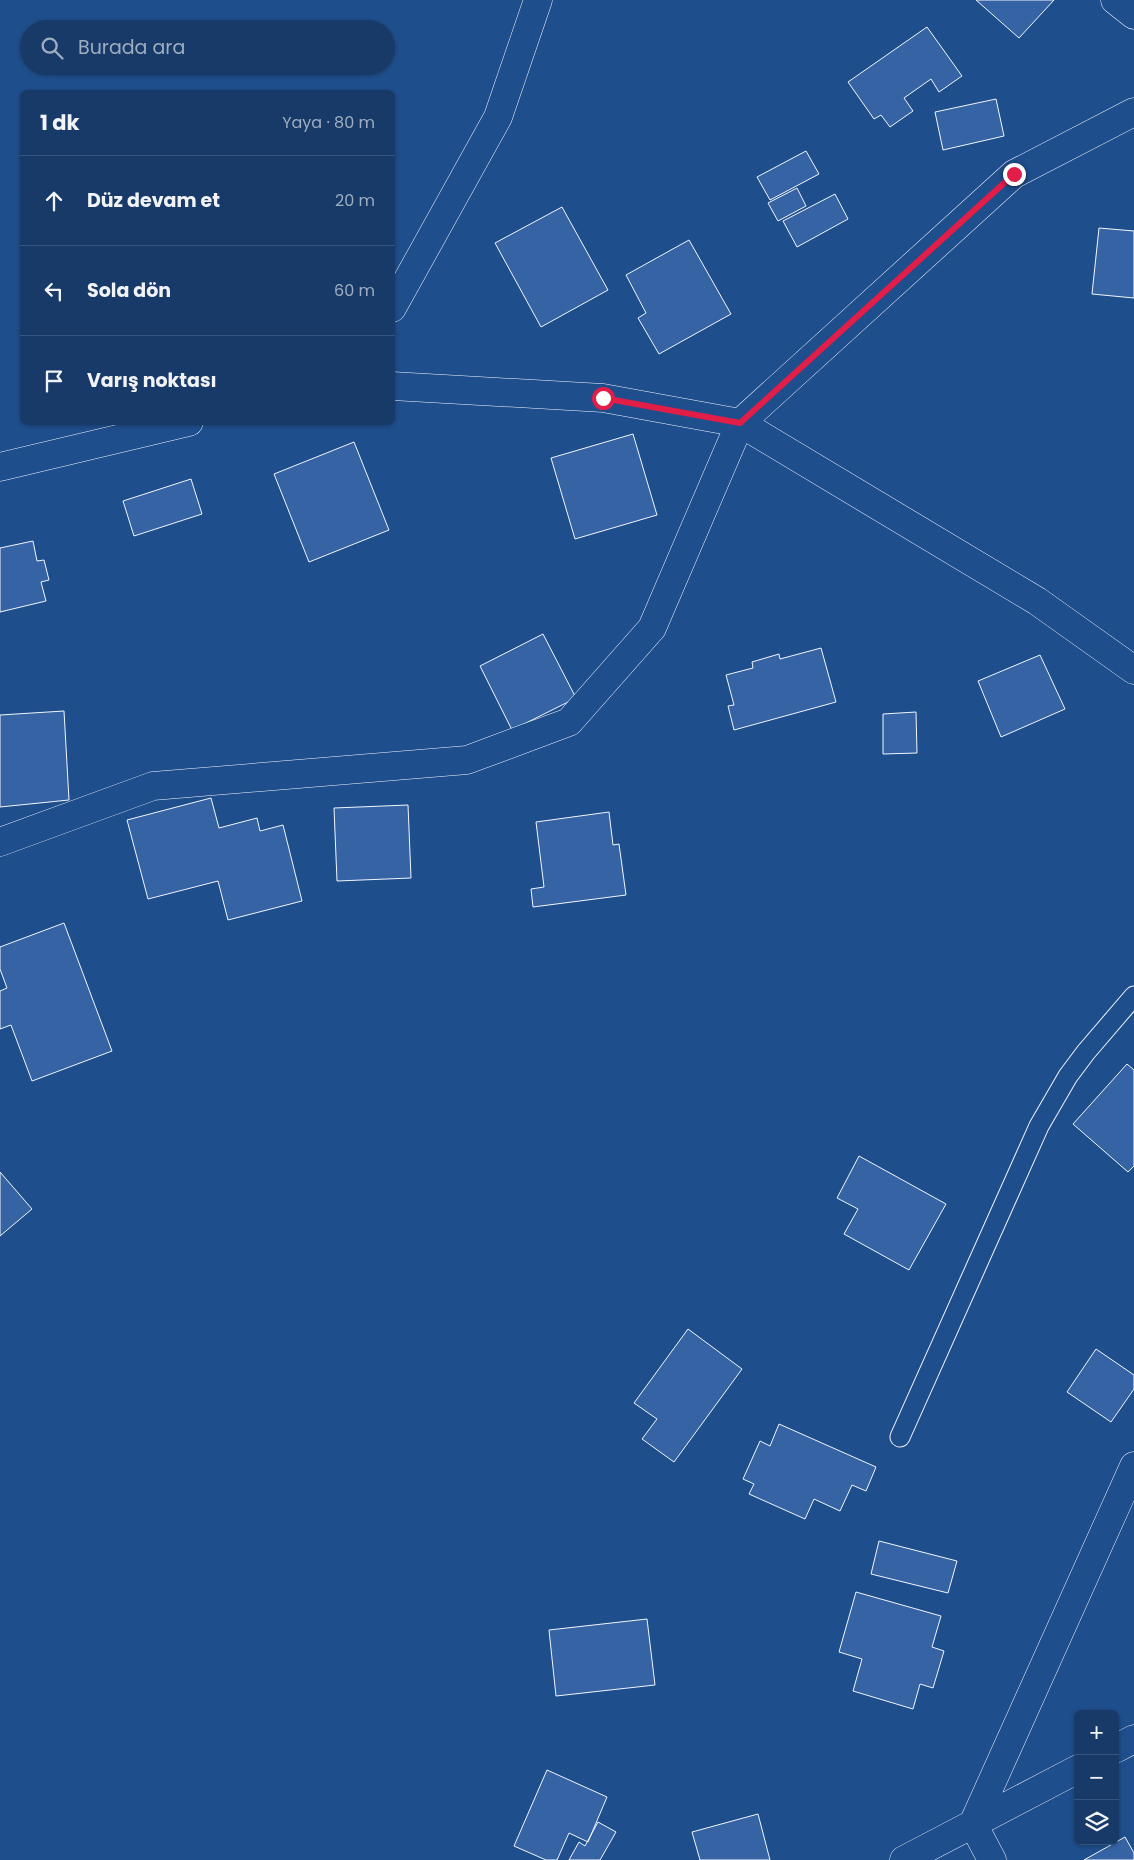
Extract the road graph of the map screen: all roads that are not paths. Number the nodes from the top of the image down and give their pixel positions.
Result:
1 (538, 0) edge
2 (1115, 0) edge
3 (1134, 15) edge
4 (1134, 112) edge
5 (395, 303) edge
6 (395, 386) edge
7 (740, 423) junction
8 (176, 425) edge
9 (1, 466) edge
10 (1134, 670) edge
11 (0, 842) edge
12 (1134, 996) edge
13 (900, 1437) dead end
14 (1134, 1466) edge
15 (1134, 1739) edge
16 (1119, 1747) edge
17 (1074, 1771) edge
18 (973, 1824) junction
19 (904, 1860) edge
20 (992, 1860) edge

1 - 5 street
2 - 3 street
4 - 7 street
6 - 7 street
7 - 10 street
7 - 11 street
8 - 9 street
12 - 13 lane
14 - 18 street
15 - 16 street
17 - 18 street
18 - 19 street
18 - 20 street

